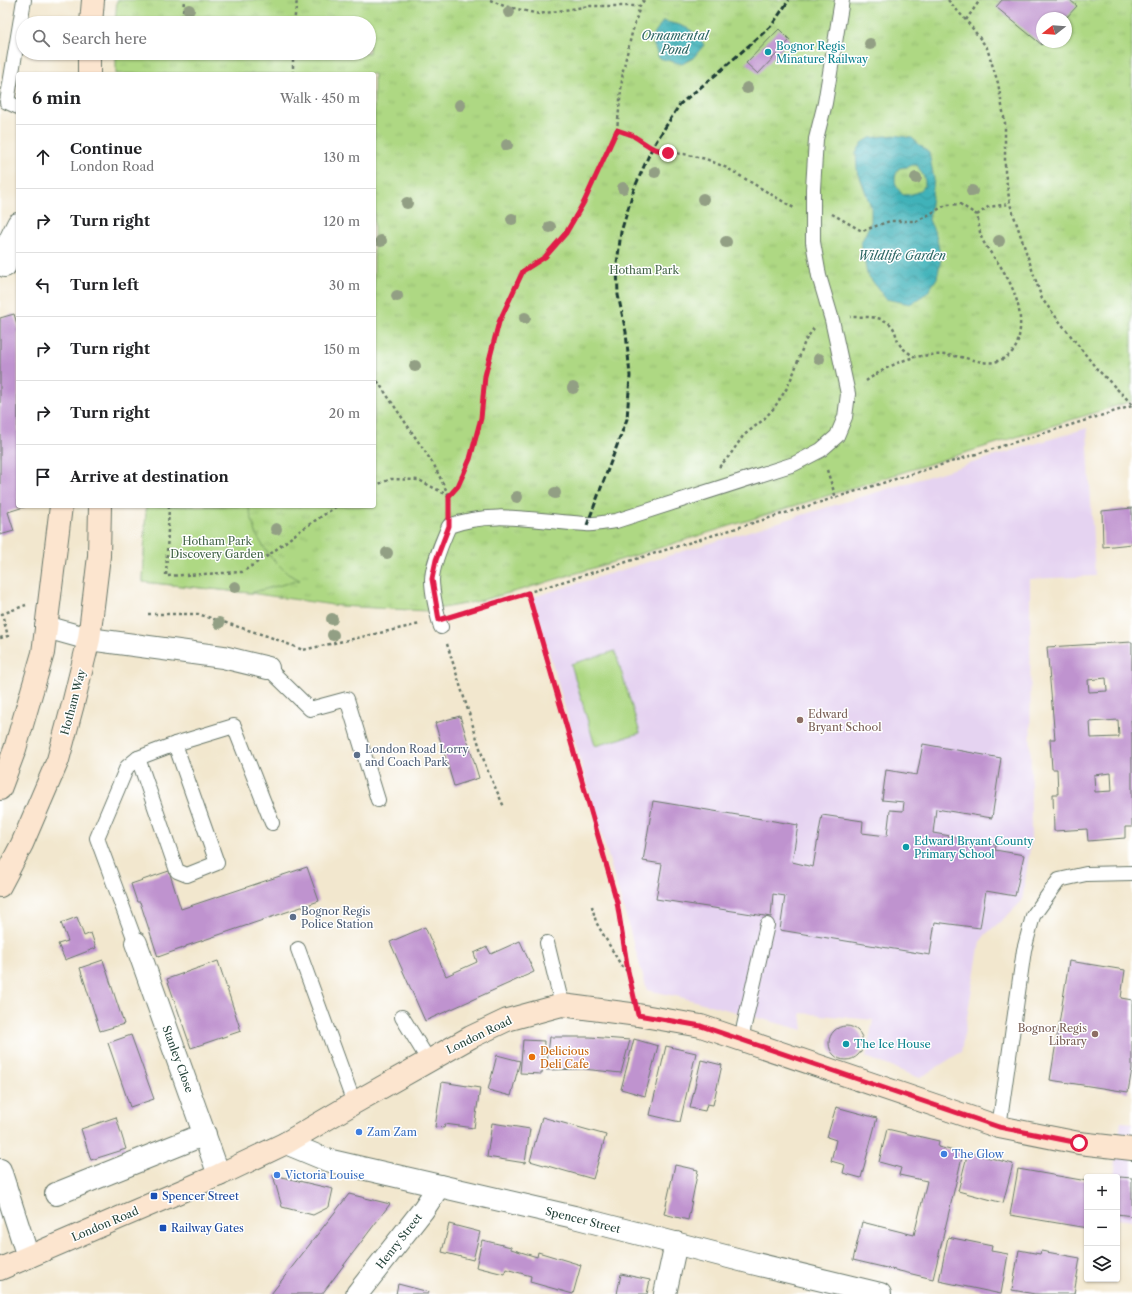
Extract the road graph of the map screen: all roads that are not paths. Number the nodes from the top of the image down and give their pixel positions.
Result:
1 (24, 0) edge
2 (93, 0) edge
3 (842, 0) edge
4 (21, 16) edge
5 (92, 16) edge
6 (16, 48) edge
7 (89, 60) edge
8 (89, 72) edge
9 (16, 106) edge
10 (16, 228) edge
11 (8, 267) edge
12 (61, 508) edge
13 (100, 508) edge
14 (440, 623) road end
15 (46, 627) junction
16 (89, 639) junction
17 (268, 668) joint
18 (176, 744) junction
19 (138, 758) junction
20 (0, 789) edge
21 (378, 800) dead end
22 (272, 823) dead end
23 (1132, 873) edge
24 (0, 886) edge
25 (767, 925) dead end
26 (136, 943) joint
27 (547, 943) dead end
28 (298, 949) dead end
29 (562, 1006) junction
30 (402, 1017) dead end
31 (740, 1039) junction
32 (429, 1061) junction
33 (354, 1103) junction
34 (999, 1127) junction
35 (205, 1134) junction
36 (286, 1143) junction
37 (1132, 1149) edge
38 (0, 1170) edge
39 (219, 1175) junction
40 (439, 1186) junction
41 (56, 1194) dead end
42 (676, 1244) junction
43 (28, 1258) junction
44 (0, 1269) edge
45 (357, 1294) edge
46 (665, 1294) edge
47 (880, 1294) edge

1 - 4 lane
2 - 5 street
3 - 14 lane
6 - 9 lane
7 - 8 street
10 - 11 street
12 - 15 street
13 - 16 street, Hotham Way
15 - 16 street
15 - 20 street
16 - 17 street
16 - 24 street, Hotham Way
17 - 21 lane
18 - 19 lane
18 - 19 lane
18 - 22 lane
19 - 26 lane
23 - 34 lane
25 - 31 lane
26 - 35 street, Stanley Close
27 - 29 lane
28 - 33 lane
29 - 31 street, London Road
29 - 32 street, London Road
30 - 32 lane
31 - 34 street, London Road
32 - 33 street, London Road
33 - 36 street, London Road
34 - 37 street, London Road
35 - 39 street, Stanley Close
35 - 41 street
36 - 39 street, London Road
36 - 40 street, Spencer Street
38 - 43 street
39 - 43 street, London Road
40 - 42 street, Spencer Street
40 - 45 street, Henry Street
42 - 46 street
42 - 47 street, Spencer Street
43 - 44 street, London Road

